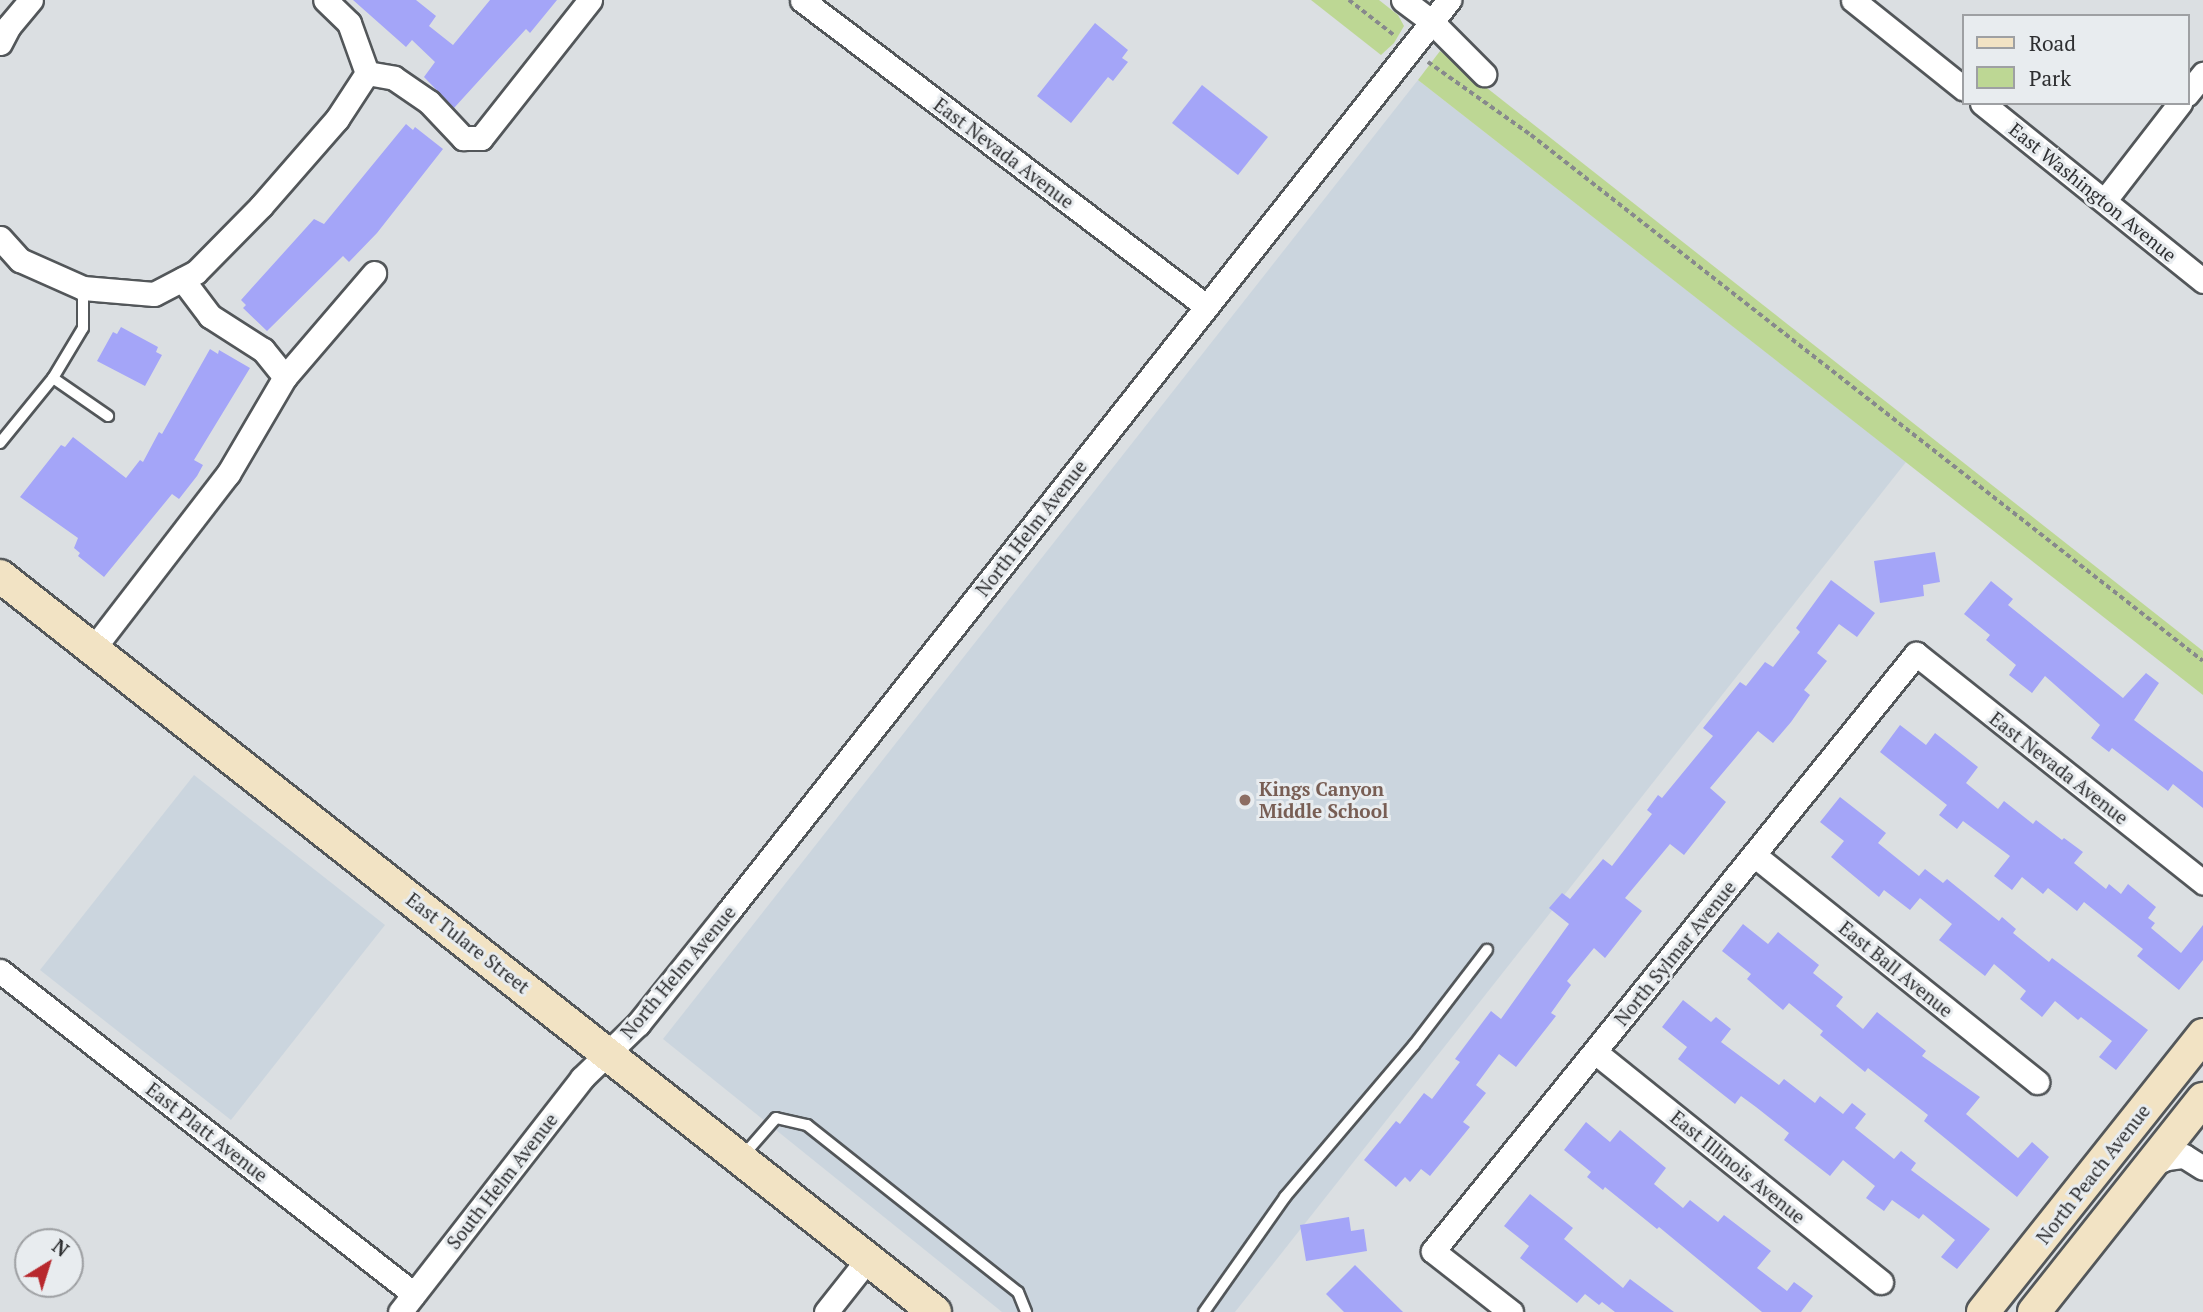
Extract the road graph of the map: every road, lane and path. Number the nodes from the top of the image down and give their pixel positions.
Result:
1 (31, 0) edge
2 (325, 0) edge
3 (590, 0) edge
4 (802, 0) edge
5 (1349, 0) edge
6 (1403, 0) edge
7 (1449, 0) edge
8 (1853, 0) edge
9 (1432, 22) junction
10 (0, 43) edge
11 (1411, 49) junction
12 (367, 73) junction
13 (1484, 74) dead end
14 (2203, 74) edge
15 (1962, 87) edge
16 (2189, 92) edge
17 (1985, 105) edge
18 (2178, 105) edge
19 (2105, 200) junction
20 (0, 238) edge
21 (374, 273) dead end
22 (182, 279) junction
23 (2203, 281) edge
24 (83, 288) junction
25 (1206, 306) junction
26 (285, 377) junction
27 (53, 378) junction
28 (108, 416) dead end
29 (0, 443) edge
30 (0, 576) edge
31 (93, 649) junction
32 (1916, 654) joint
33 (2203, 661) edge
34 (1754, 855) junction
35 (2203, 882) edge
36 (1487, 950) dead end
37 (0, 971) edge
38 (2203, 1035) edge
39 (608, 1052) junction
40 (1595, 1052) junction
41 (2203, 1070) edge
42 (2037, 1082) dead end
43 (2199, 1111) edge
44 (740, 1159) junction
45 (2150, 1166) junction
46 (2203, 1168) edge
47 (868, 1259) junction
48 (1881, 1282) dead end
49 (407, 1303) edge
50 (825, 1312) edge
51 (935, 1312) edge
52 (1026, 1312) edge
53 (1204, 1312) edge
54 (1511, 1312) edge
55 (1983, 1312) edge
56 (2034, 1312) edge

1 - 10 street
2 - 12 street
3 - 12 street
4 - 25 street, East Nevada Avenue
5 - 11 path
6 - 9 street
7 - 9 street, North Helm Avenue
8 - 15 street
9 - 11 street, North Helm Avenue
9 - 13 street
11 - 25 street, North Helm Avenue
11 - 33 path
12 - 22 street
14 - 16 street
17 - 19 street, East Washington Avenue
18 - 19 street
19 - 23 street, East Washington Avenue
20 - 24 street
21 - 26 street
22 - 24 street
22 - 26 street
24 - 27 lane
25 - 39 street, North Helm Avenue
26 - 31 street
27 - 28 lane
27 - 29 lane
30 - 31 main road, East Tulare Street
31 - 39 main road, East Tulare Street
32 - 34 street, North Sylmar Avenue
32 - 35 street, East Nevada Avenue
34 - 40 street, North Sylmar Avenue
34 - 42 street, East Ball Avenue
36 - 53 lane
37 - 49 street, East Platt Avenue
38 - 55 main road, North Peach Avenue
39 - 44 main road, East Tulare Street
39 - 49 street, South Helm Avenue
40 - 48 street, East Illinois Avenue
40 - 54 street, North Sylmar Avenue
41 - 43 main road
43 - 45 main road, North Peach Avenue
44 - 47 main road, East Tulare Street
44 - 52 lane
45 - 46 street
45 - 56 main road, North Peach Avenue
47 - 50 street
47 - 51 main road, East Tulare Street

